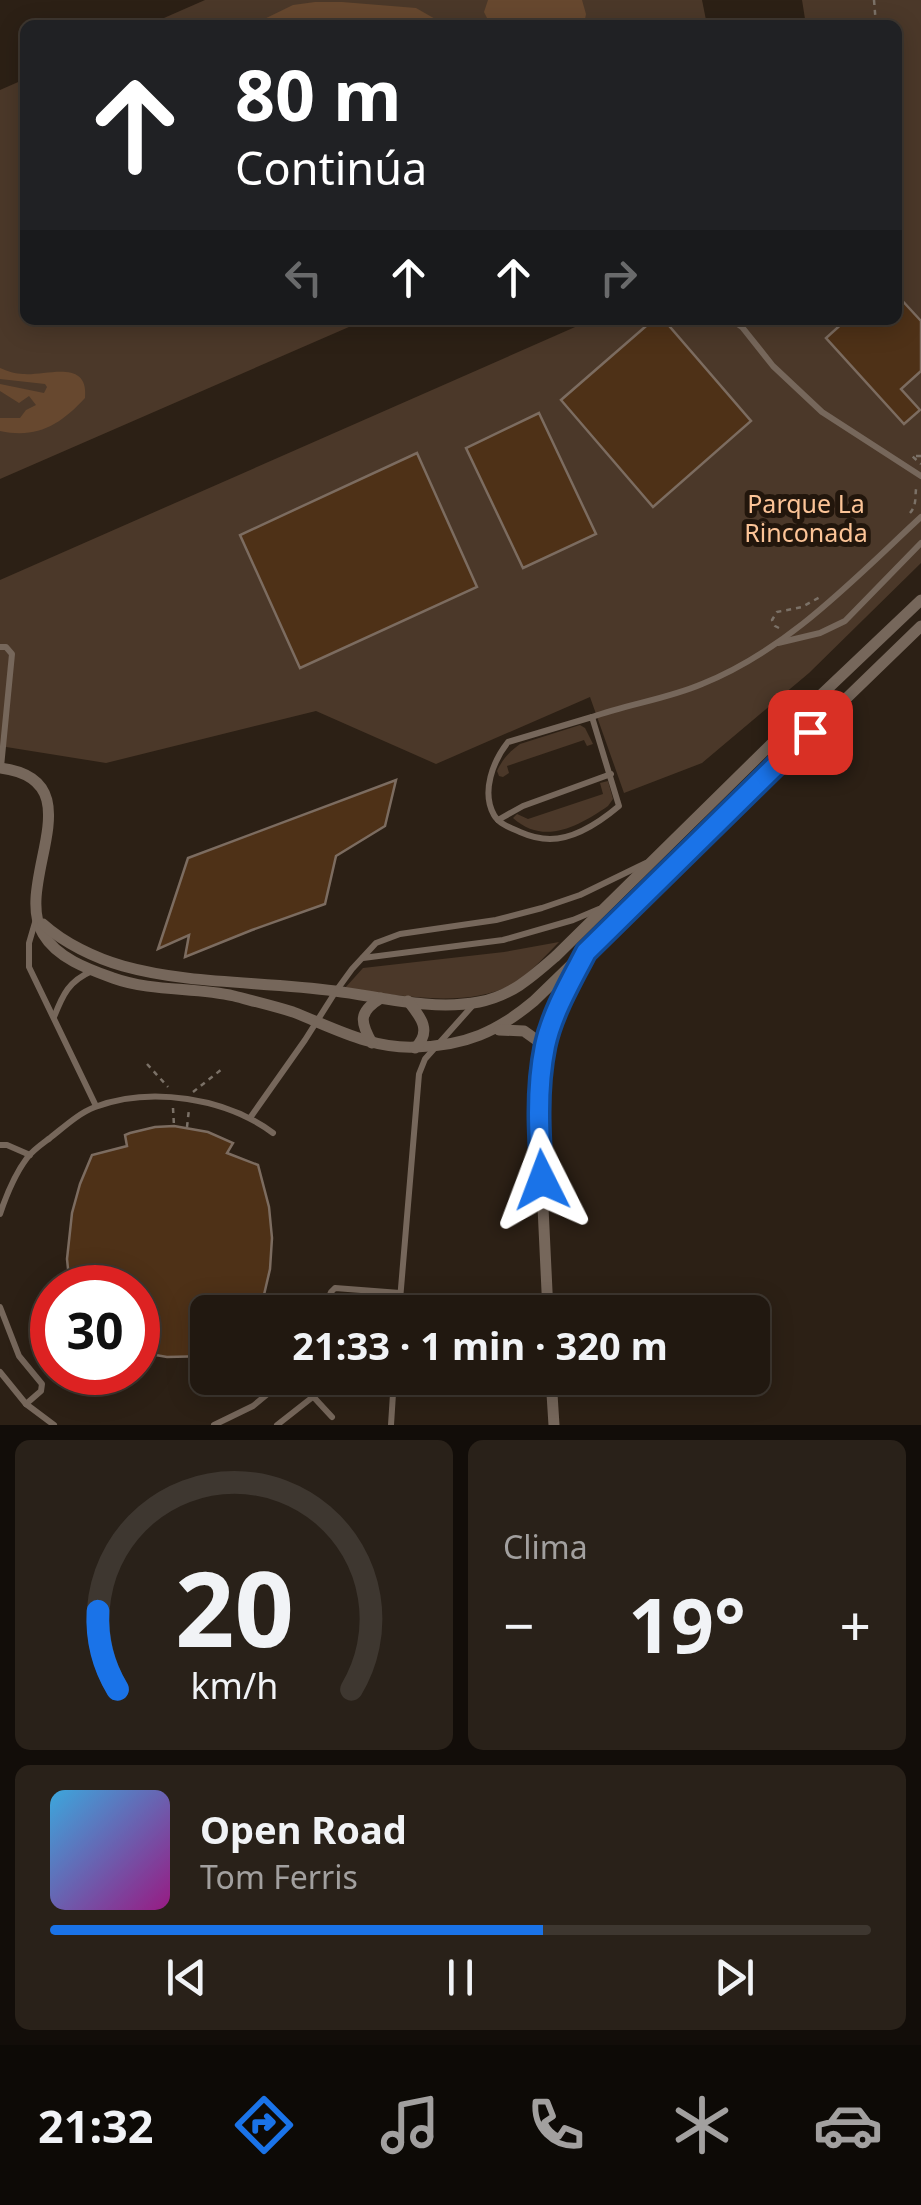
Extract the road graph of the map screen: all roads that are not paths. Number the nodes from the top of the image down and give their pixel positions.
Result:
1 (740, 325) edge
2 (921, 478) edge
3 (921, 517) edge
4 (921, 543) edge
5 (921, 600) edge
6 (921, 626) edge
7 (777, 643) junction
8 (0, 647) edge
9 (592, 717) junction
10 (0, 768) edge
11 (611, 774) junction
12 (498, 820) junction
13 (656, 858) junction
14 (609, 904) junction
15 (36, 917) junction
16 (586, 952) junction
17 (362, 958) junction
18 (93, 970) junction
19 (336, 991) junction
20 (381, 998) junction
21 (408, 1002) junction
22 (474, 1003) junction
23 (54, 1018) junction
24 (316, 1022) junction
25 (494, 1030) junction
26 (372, 1043) junction
27 (436, 1046) junction
28 (545, 1046) junction
29 (415, 1048) junction
30 (96, 1106) junction
31 (250, 1118) junction
32 (273, 1133) dead end
33 (0, 1145) edge
34 (30, 1155) junction
35 (0, 1214) edge
36 (364, 1291) junction
37 (400, 1293) joint
38 (330, 1295) edge
39 (363, 1295) edge
40 (547, 1295) edge
41 (0, 1307) edge
42 (0, 1372) edge
43 (266, 1395) edge
44 (393, 1395) edge
45 (552, 1395) edge
46 (314, 1396) joint
47 (26, 1404) junction
48 (332, 1417) dead end
49 (54, 1425) edge
50 (214, 1425) edge
51 (276, 1425) edge
52 (391, 1425) edge
53 (554, 1425) edge

1 - 2 lane
3 - 7 lane
4 - 7 lane
5 - 13 street
6 - 16 street
7 - 9 lane
8 - 10 lane
9 - 11 lane
9 - 12 lane
10 - 15 street
11 - 12 lane
11 - 12 lane
13 - 14 street
13 - 17 lane
14 - 17 lane
14 - 22 street
15 - 18 street
15 - 19 street
15 - 23 lane
16 - 25 street
16 - 28 street
17 - 19 lane
18 - 23 lane
18 - 24 street
19 - 20 street
19 - 24 lane
20 - 21 street
20 - 26 street
21 - 22 street
21 - 29 street
22 - 27 lane
23 - 30 lane
24 - 26 street
24 - 31 lane
25 - 27 street
25 - 28 street
26 - 29 street
27 - 29 street
27 - 37 lane
28 - 40 street
30 - 31 lane
30 - 34 lane
31 - 32 lane
33 - 34 lane
34 - 35 lane
36 - 37 lane
36 - 38 lane
36 - 39 lane
41 - 47 lane
42 - 47 lane
43 - 50 lane
44 - 52 lane
45 - 53 street
46 - 48 lane
46 - 51 lane
47 - 49 lane

